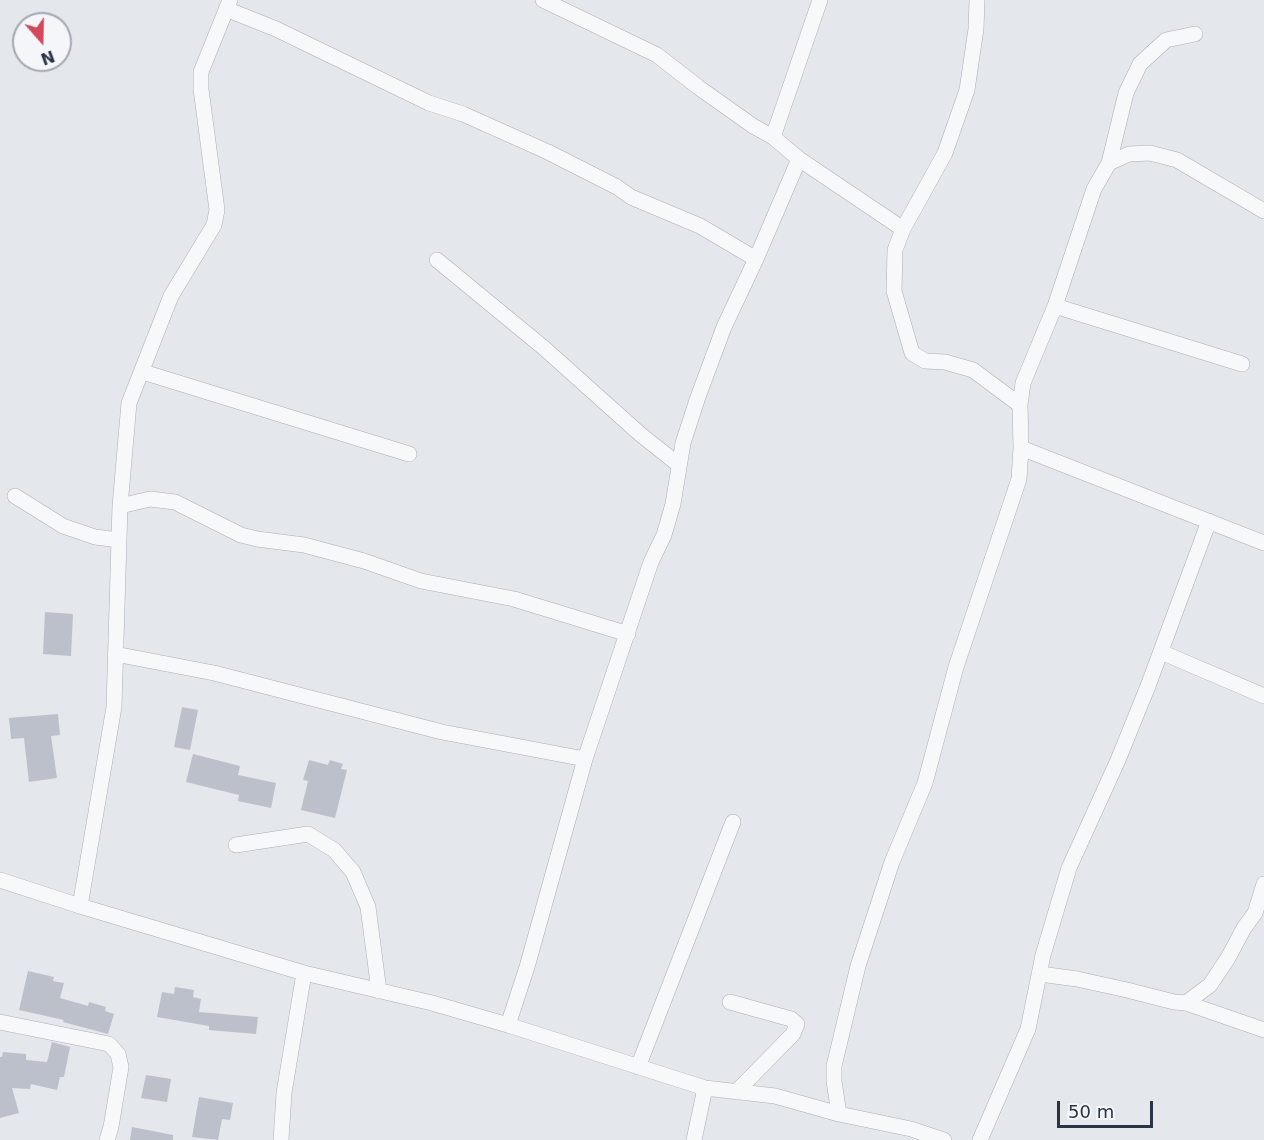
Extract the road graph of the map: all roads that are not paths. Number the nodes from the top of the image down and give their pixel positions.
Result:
1 (543, 0) edge
2 (820, 0) edge
3 (977, 0) edge
4 (228, 5) edge
5 (573, 6) edge
6 (1195, 34) dead end
7 (773, 137) junction
8 (799, 159) junction
9 (1109, 163) junction
10 (1264, 211) edge
11 (903, 229) junction
12 (756, 259) junction
13 (437, 260) dead end
14 (1055, 306) junction
15 (1242, 363) dead end
16 (143, 372) junction
17 (1020, 405) junction
18 (1021, 448) junction
19 (409, 454) dead end
20 (679, 465) junction
21 (15, 496) dead end
22 (120, 506) junction
23 (1209, 521) junction
24 (119, 540) junction
25 (1264, 543) edge
26 (628, 634) junction
27 (1161, 652) junction
28 (116, 654) junction
29 (1264, 696) edge
30 (585, 759) junction
31 (733, 822) dead end
32 (236, 845) dead end
33 (0, 879) edge
34 (1264, 884) edge
35 (80, 906) junction
36 (1260, 911) edge
37 (304, 973) junction
38 (1040, 974) junction
39 (379, 991) junction
40 (730, 1002) dead end
41 (1186, 1003) junction
42 (0, 1022) edge
43 (508, 1025) junction
44 (1264, 1030) edge
45 (638, 1067) junction
46 (705, 1088) junction
47 (736, 1092) junction
48 (839, 1114) junction
49 (107, 1140) edge
50 (281, 1140) edge
51 (694, 1140) edge
52 (944, 1140) edge
53 (980, 1140) edge

1 - 5 street
2 - 7 street
3 - 11 street
4 - 12 street
4 - 16 street
5 - 7 street
6 - 9 street
7 - 8 street
8 - 11 street
8 - 12 street
9 - 10 street
9 - 14 street
11 - 17 street
12 - 20 street
13 - 20 street
14 - 15 street
14 - 17 street
16 - 19 street
16 - 22 street
17 - 18 street
18 - 23 street
18 - 48 street
20 - 26 street
21 - 24 street
22 - 24 street
22 - 26 street
23 - 25 street
23 - 27 street
24 - 28 street
26 - 30 street
27 - 29 street
27 - 38 street
28 - 30 street
28 - 35 street
30 - 43 street
31 - 45 street
32 - 39 street
33 - 35 street
34 - 36 street
35 - 37 street
36 - 41 street
37 - 39 street
37 - 50 street
38 - 41 street
38 - 53 street
39 - 43 street
40 - 47 street
41 - 44 street
42 - 49 street
43 - 45 street
45 - 46 street
46 - 47 street
46 - 51 street
47 - 48 street
48 - 52 street

